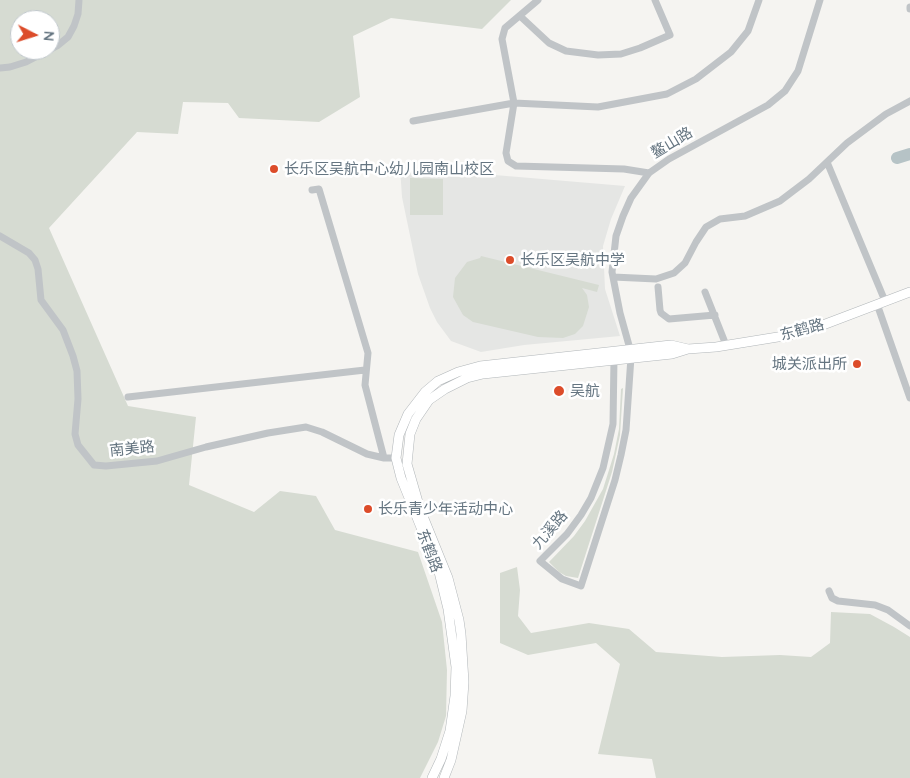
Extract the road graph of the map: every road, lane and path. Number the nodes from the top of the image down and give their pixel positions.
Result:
1 (79, 0) edge
2 (538, 0) edge
3 (655, 0) edge
4 (759, 0) edge
5 (820, 0) edge
6 (520, 16) junction
7 (0, 68) edge
8 (910, 102) edge
9 (514, 103) junction
10 (413, 121) dead end
11 (826, 162) junction
12 (650, 173) junction
13 (312, 190) dead end
14 (0, 236) edge
15 (614, 277) junction
16 (658, 287) dead end
17 (706, 292) dead end
18 (910, 292) edge
19 (881, 303) junction
20 (715, 315) junction
21 (726, 345) junction
22 (631, 353) junction
23 (614, 359) junction
24 (365, 370) junction
25 (128, 397) dead end
26 (910, 398) edge
27 (384, 458) junction
28 (396, 458) junction
29 (829, 591) dead end
30 (910, 626) edge
31 (432, 778) edge
32 (444, 778) edge

1 - 7 street
2 - 6 street
3 - 6 street
4 - 9 street
5 - 12 street, 鳌山路
6 - 9 street
8 - 11 street
9 - 10 street
9 - 12 street
11 - 15 street
11 - 19 street
12 - 15 street, 鳌山路
13 - 24 street
14 - 27 street, 南美路
15 - 22 street, 鳌山路
16 - 20 street
17 - 20 street
18 - 19 main road, 东鹤路
19 - 21 main road, 东鹤路
19 - 26 street
20 - 21 street
21 - 22 main road, 东鹤路
22 - 23 main road, 东鹤路
22 - 23 street, 九溪路
22 - 28 main road, 东鹤路
23 - 32 main road, 东鹤路
24 - 25 street
24 - 27 street
27 - 28 street, 南美路
28 - 31 main road, 东鹤路
29 - 30 street

